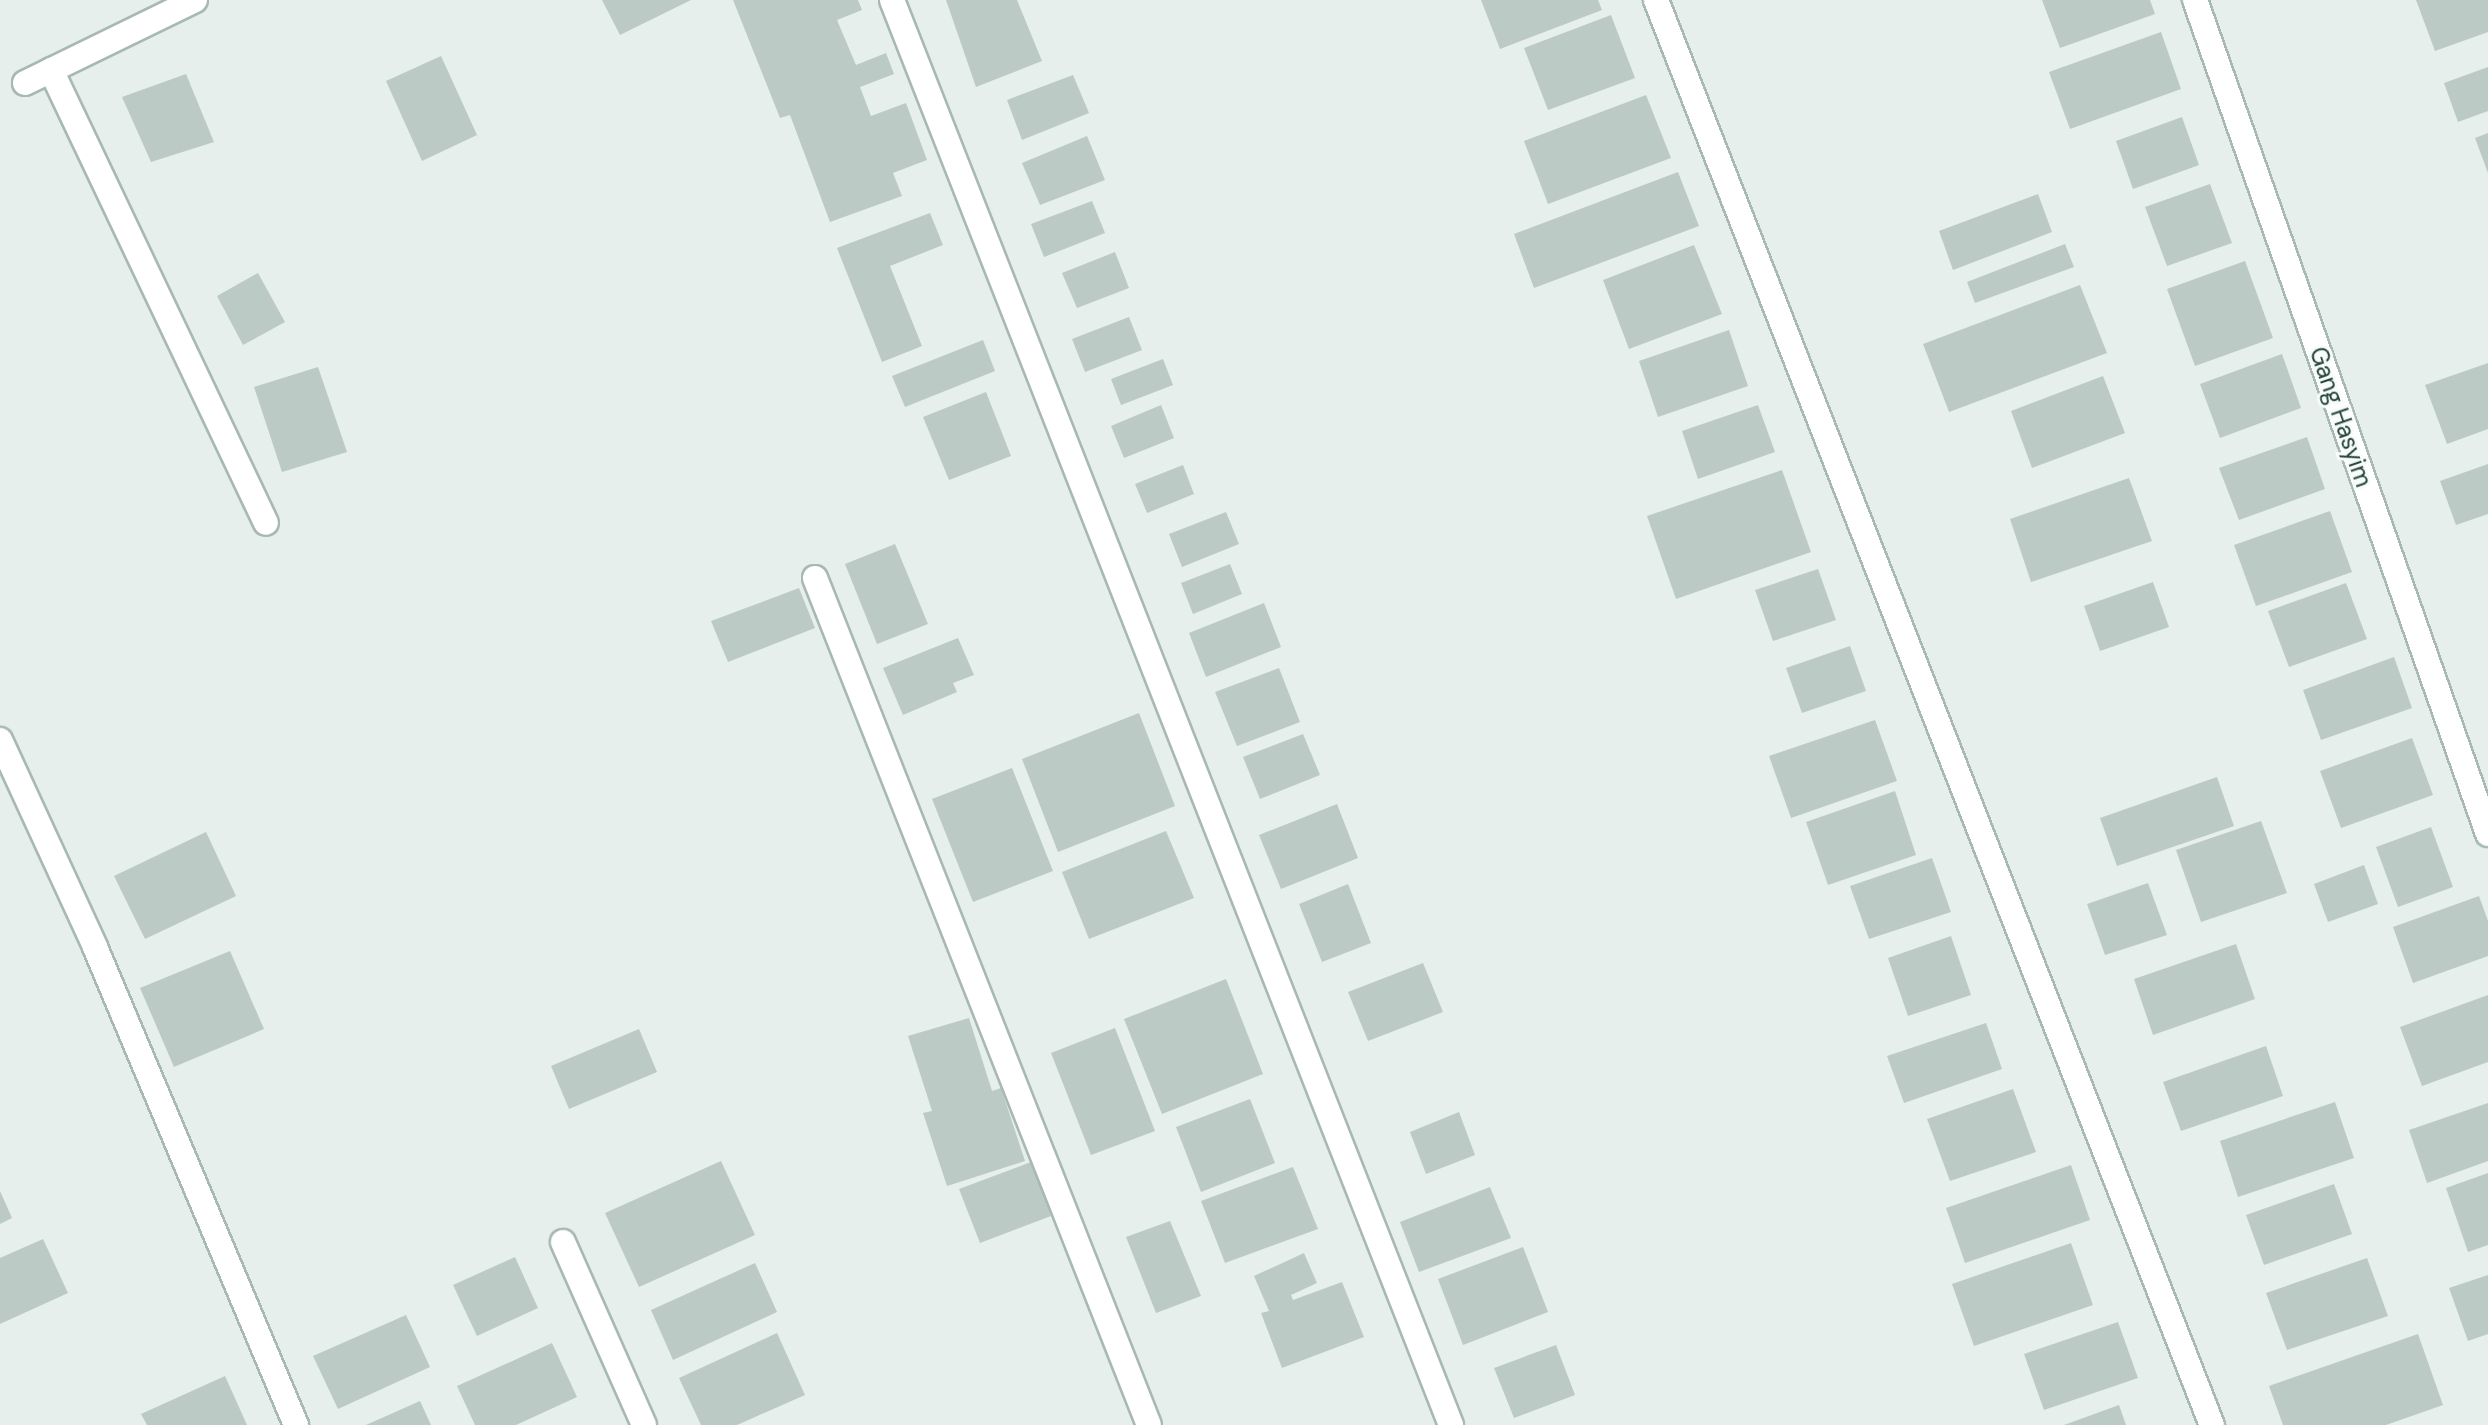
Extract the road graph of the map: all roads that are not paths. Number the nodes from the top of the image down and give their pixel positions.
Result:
1 (195, 0) edge
2 (892, 0) edge
3 (1656, 0) edge
4 (2195, 0) edge
5 (51, 70) junction
6 (25, 83) dead end
7 (266, 523) dead end
8 (815, 578) dead end
9 (0, 740) edge
10 (2488, 834) edge
11 (563, 1242) dead end
12 (296, 1425) edge
13 (644, 1425) edge
14 (1149, 1425) edge
15 (1451, 1425) edge
16 (2212, 1425) edge

1 - 5 street
2 - 15 street
3 - 16 street
4 - 10 street, Gang Hasyim
5 - 6 street
5 - 7 street
8 - 14 street
9 - 12 street
11 - 13 street

